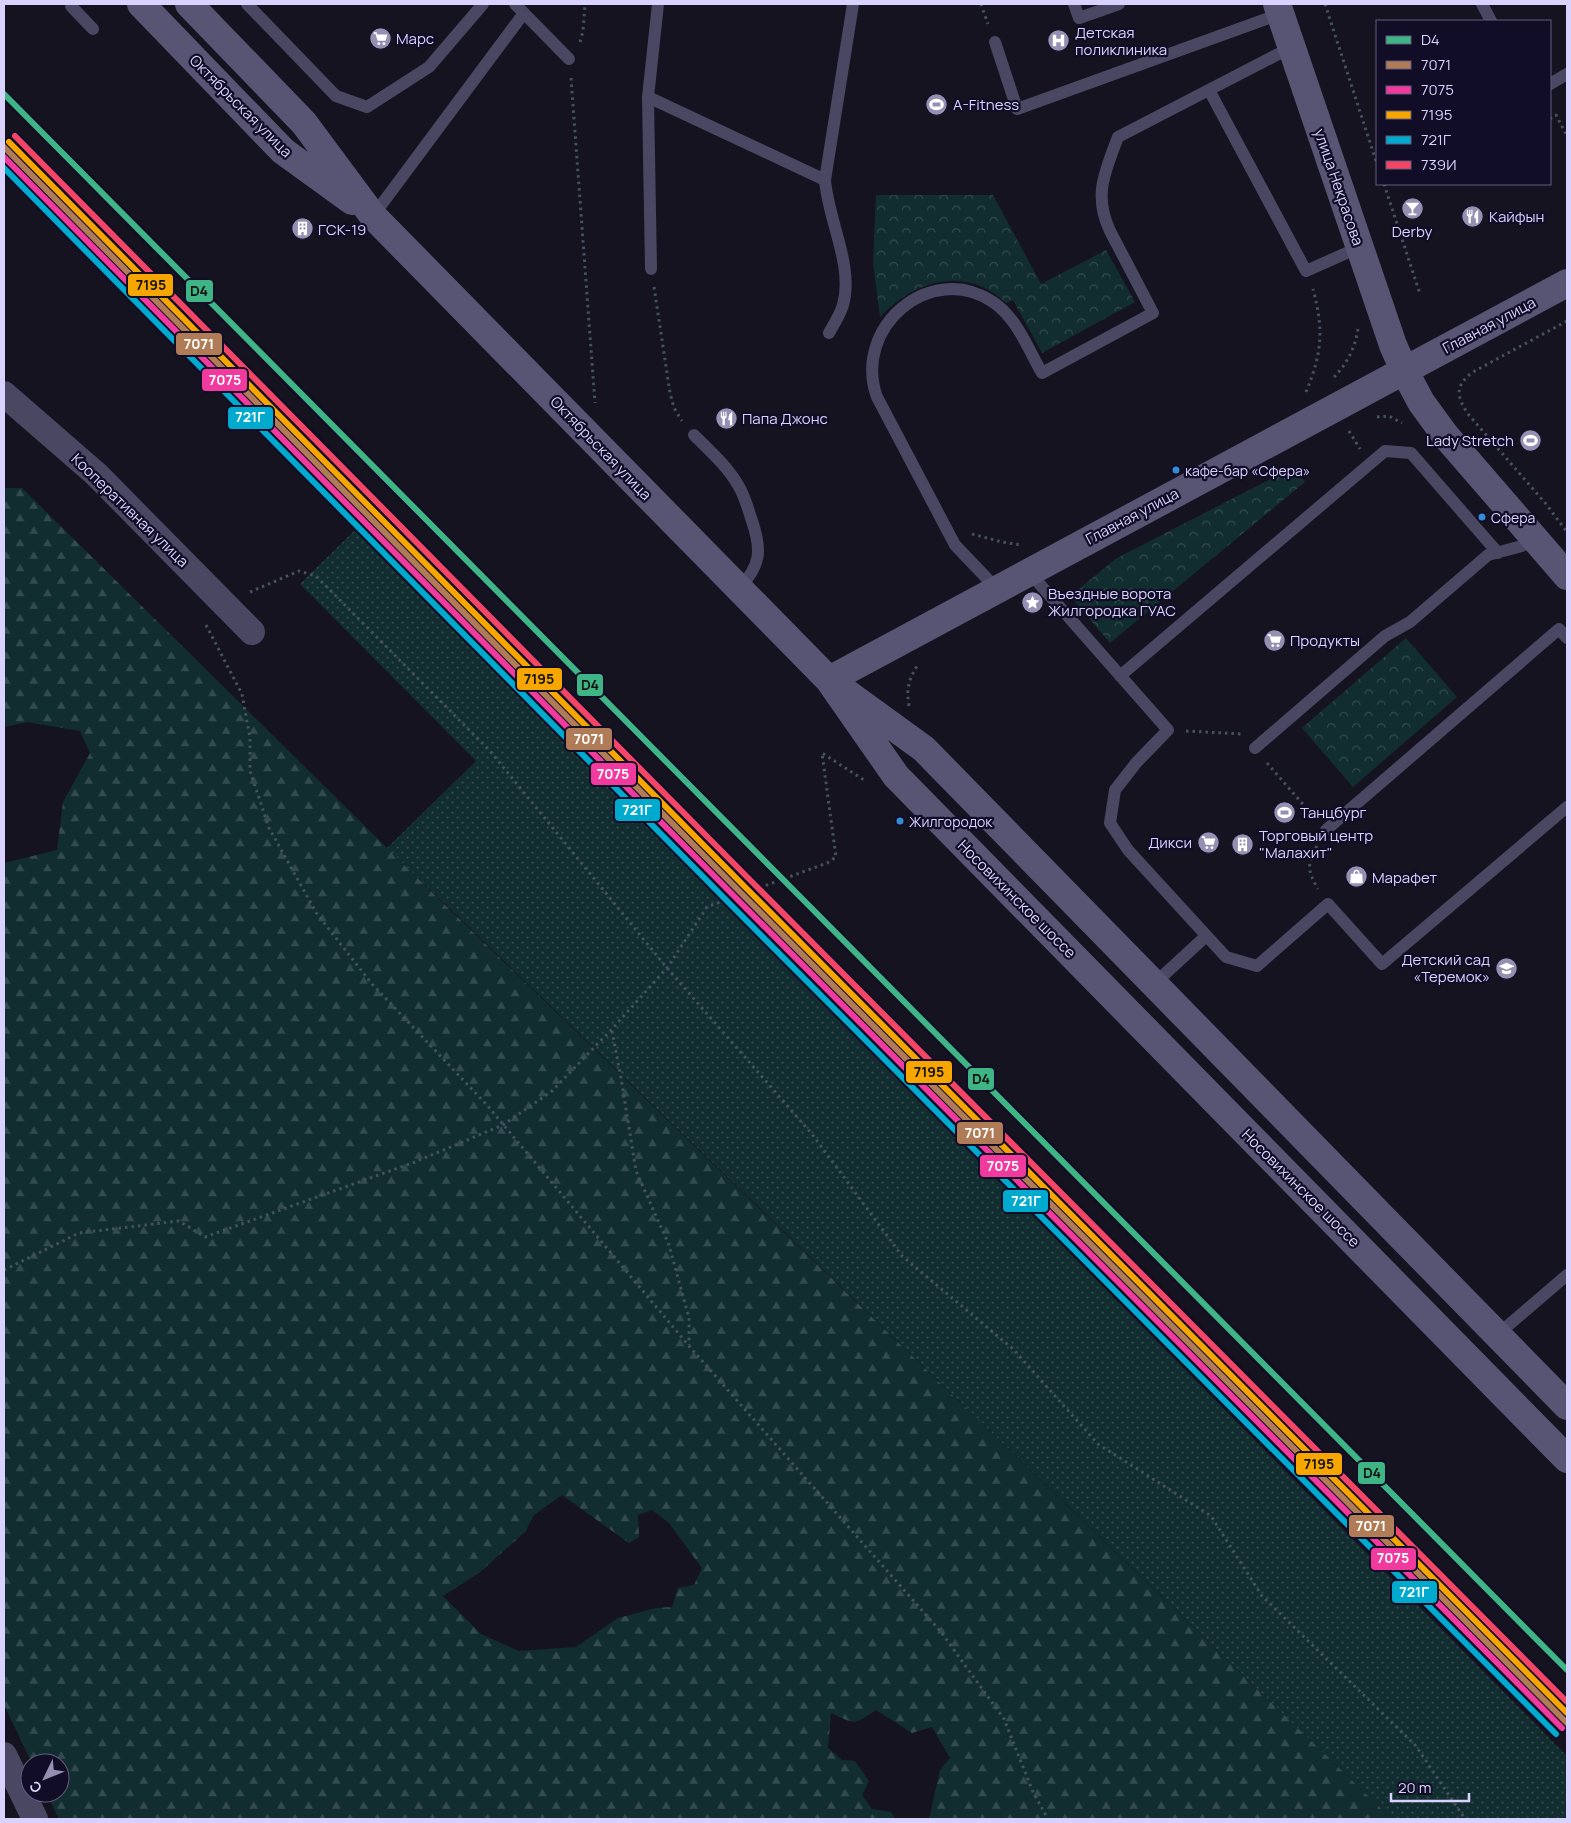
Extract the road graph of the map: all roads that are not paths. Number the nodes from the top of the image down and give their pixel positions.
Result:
1 (73, 4) edge
2 (189, 4) edge
3 (247, 4) edge
4 (483, 4) edge
5 (515, 4) edge
6 (658, 4) edge
7 (853, 4) edge
8 (1074, 4) edge
9 (1119, 4) edge
10 (1482, 4) edge
11 (139, 8) edge
12 (1278, 9) edge
13 (524, 13) junction
14 (1490, 20) edge
15 (93, 29) dead end
16 (995, 42) dead end
17 (1292, 47) junction
18 (569, 59) road end
19 (1567, 74) edge
20 (1551, 83) edge
21 (1209, 90) junction
22 (648, 97) junction
23 (825, 180) junction
24 (374, 216) junction
25 (1360, 247) junction
26 (651, 269) road end
27 (1567, 283) edge
28 (829, 333) dead end
29 (1404, 370) junction
30 (4, 394) edge
31 (694, 435) road end
32 (1534, 537) junction
33 (1498, 552) junction
34 (1030, 572) junction
35 (1567, 576) edge
36 (739, 588) junction
37 (997, 589) junction
38 (252, 632) dead end
39 (1567, 638) edge
40 (1120, 676) junction
41 (829, 680) junction
42 (1255, 748) dead end
43 (1567, 806) edge
44 (1326, 830) road end
45 (1205, 937) junction
46 (1154, 984) junction
47 (1567, 1275) edge
48 (1497, 1335) junction
49 (1567, 1406) edge
50 (1567, 1459) edge
51 (4, 1756) edge
52 (35, 1819) edge

1 - 15 lane
2 - 24 main road, Октябрьская улица
3 - 4 lane
5 - 13 lane
6 - 22 lane
7 - 23 lane
8 - 9 lane
10 - 14 lane
11 - 24 main road, Октябрьская улица
12 - 16 lane
12 - 17 main road, улица Некрасова
13 - 18 lane
13 - 24 lane
17 - 21 lane
17 - 25 main road, улица Некрасова
19 - 20 lane
21 - 25 lane
21 - 37 lane
22 - 23 lane
22 - 26 lane
23 - 28 lane
24 - 36 main road, Октябрьская улица
25 - 29 main road, улица Некрасова
27 - 29 main road, Главная улица
29 - 32 main road, улица Некрасова
29 - 34 main road, Главная улица
30 - 38 street, Кооперативная улица
31 - 36 lane
32 - 33 lane
32 - 35 main road, улица Некрасова
33 - 40 lane
33 - 42 lane
34 - 37 main road, Главная улица
34 - 40 lane
36 - 41 main road, Октябрьская улица
37 - 41 main road, Главная улица
39 - 44 lane
40 - 45 lane
41 - 46 main road
41 - 50 main road, Носовихинское шоссе
43 - 45 lane
45 - 46 lane
46 - 48 main road
47 - 48 lane
48 - 49 main road
51 - 52 street

